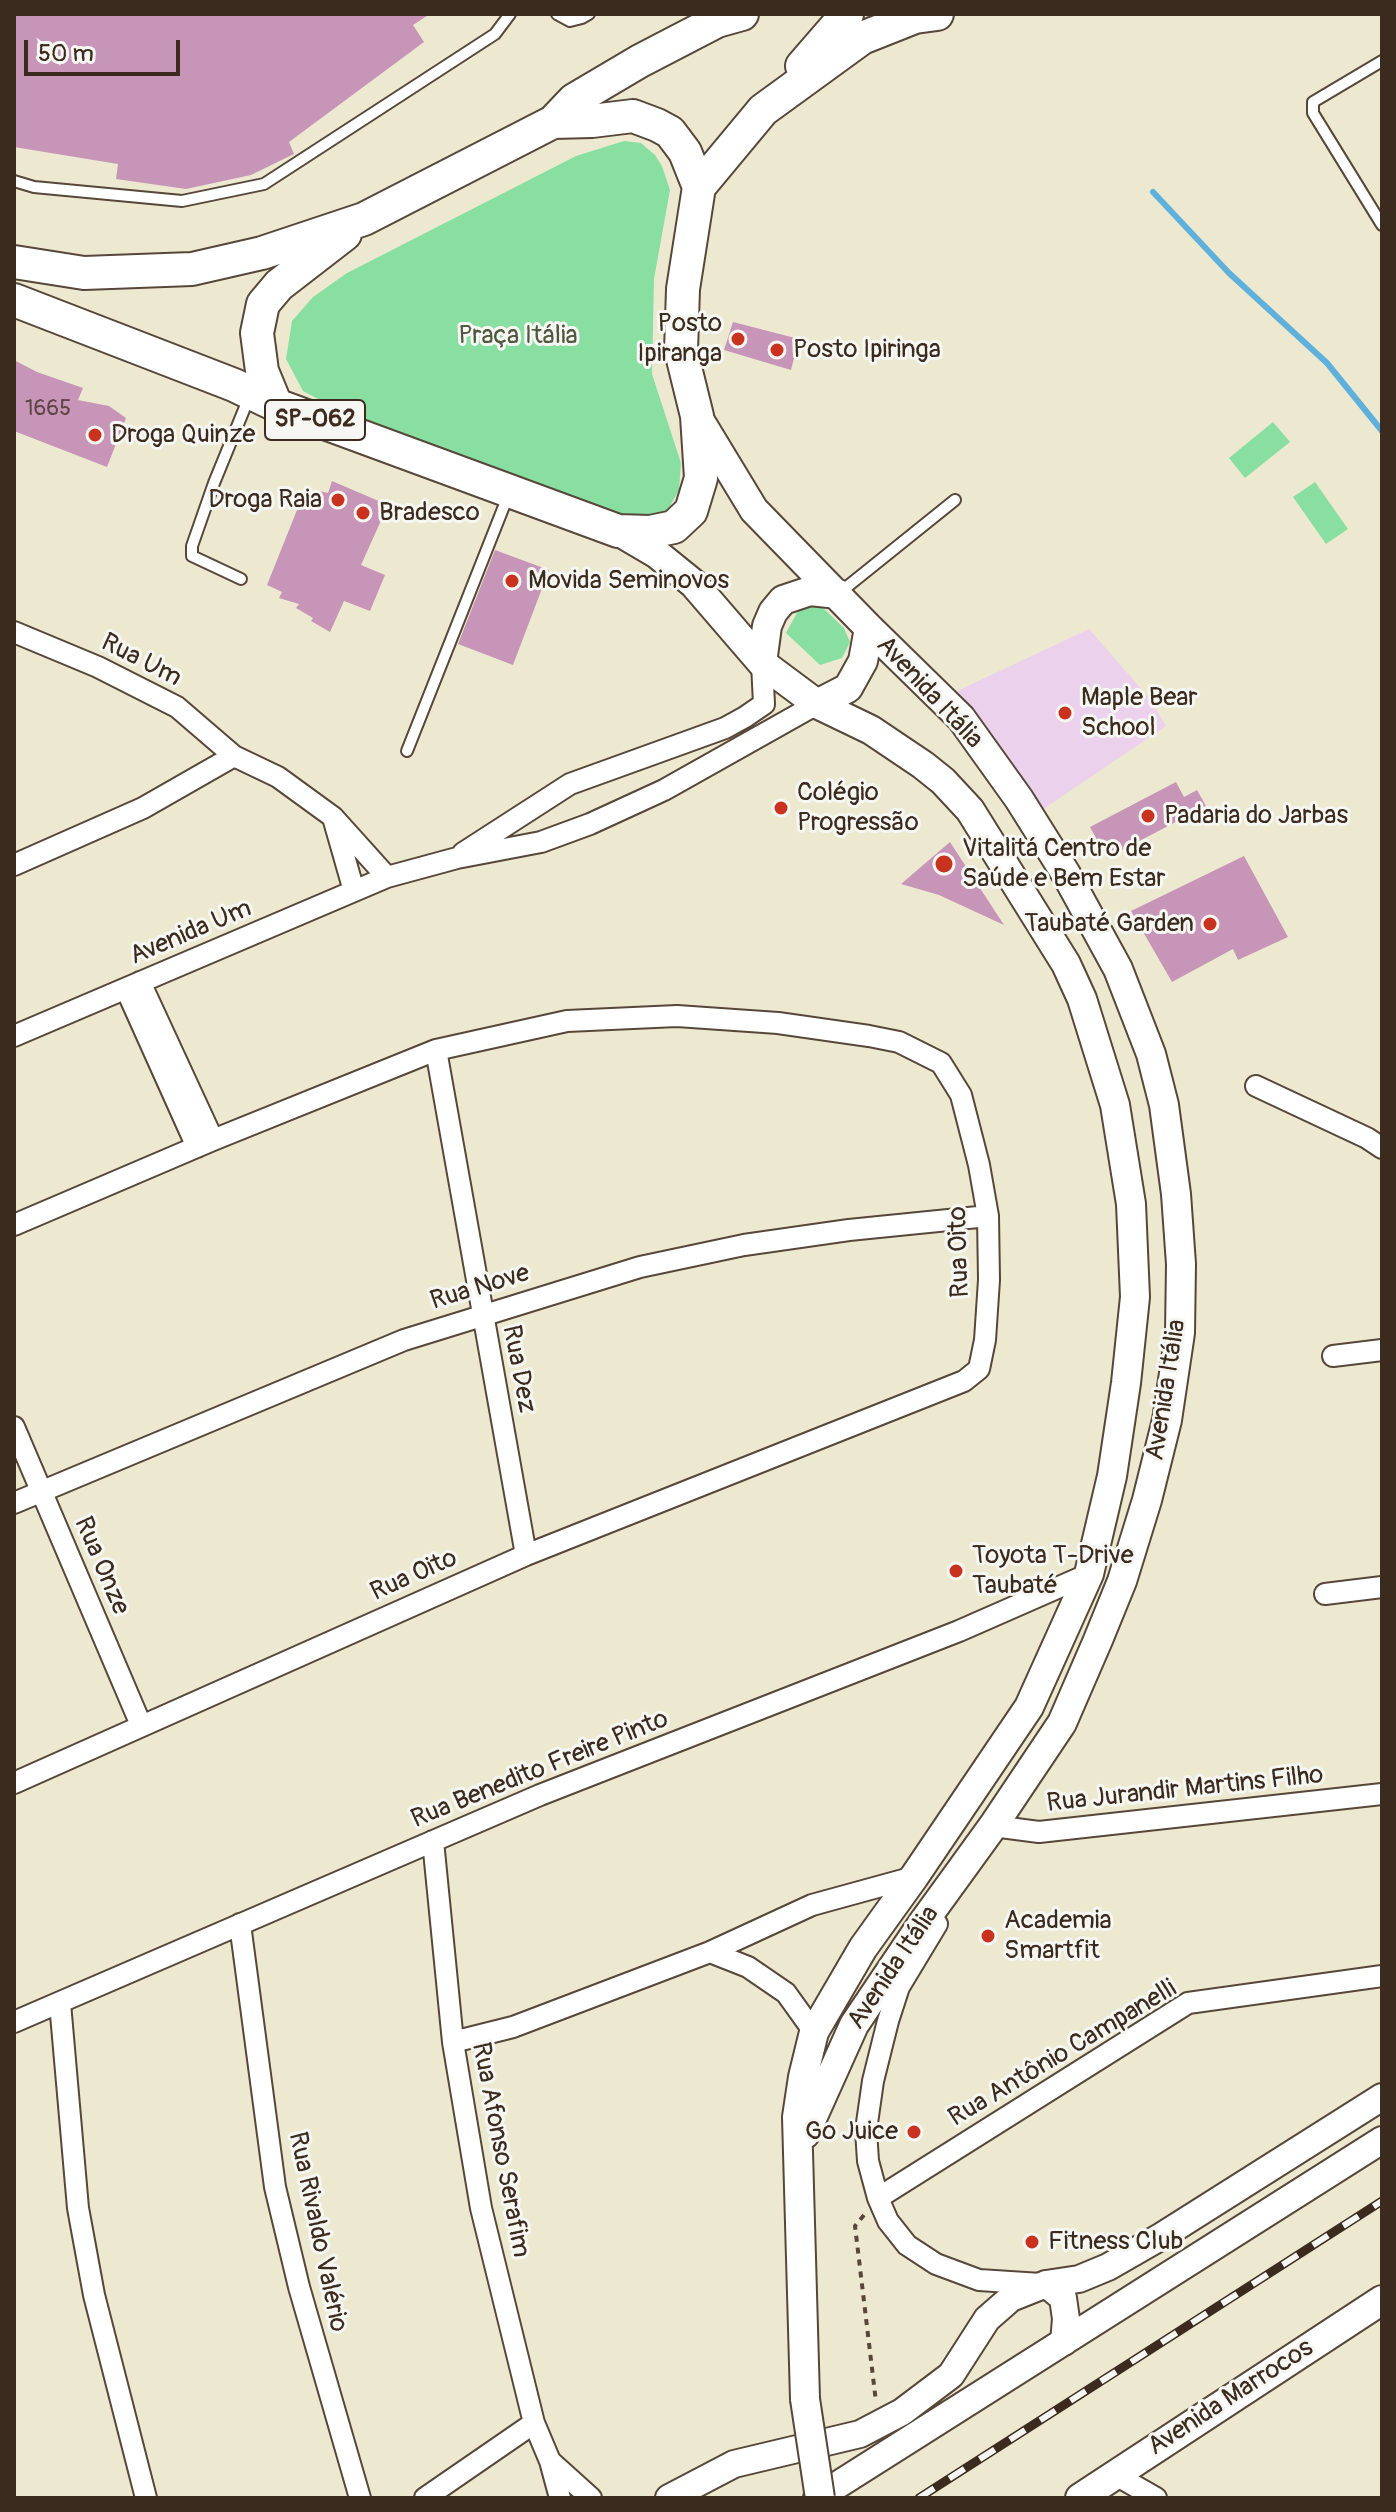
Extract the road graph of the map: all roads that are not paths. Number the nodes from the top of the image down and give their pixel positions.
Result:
1 (510, 14) edge
2 (557, 14) edge
3 (589, 14) edge
4 (742, 14) edge
5 (847, 14) edge
6 (937, 14) edge
7 (1382, 61) edge
8 (763, 110) junction
9 (553, 122) junction
10 (14, 181) edge
11 (699, 187) junction
12 (364, 219) junction
13 (1382, 225) edge
14 (14, 262) edge
15 (14, 300) edge
16 (263, 399) junction
17 (697, 416) junction
18 (511, 490) junction
19 (955, 500) dead end
20 (618, 531) junction
21 (241, 579) dead end
22 (838, 594) junction
23 (869, 628) junction
24 (14, 632) edge
25 (762, 663) junction
26 (817, 704) junction
27 (407, 751) dead end
28 (234, 756) junction
29 (333, 817) junction
30 (457, 858) junction
31 (14, 865) edge
32 (387, 877) junction
33 (354, 891) junction
34 (133, 986) junction
35 (14, 1036) edge
36 (436, 1050) junction
37 (1256, 1086) dead end
38 (205, 1143) junction
39 (1382, 1148) edge
40 (988, 1216) junction
41 (14, 1225) edge
42 (482, 1314) junction
43 (1382, 1350) edge
44 (1333, 1356) dead end
45 (14, 1427) edge
46 (41, 1491) junction
47 (14, 1503) edge
48 (526, 1555) junction
49 (1089, 1574) junction
50 (1382, 1587) edge
51 (1325, 1594) dead end
52 (141, 1725) junction
53 (14, 1783) edge
54 (1382, 1794) edge
55 (993, 1826) junction
56 (433, 1841) junction
57 (914, 1877) junction
58 (240, 1924) junction
59 (710, 1952) junction
60 (1382, 1976) edge
61 (60, 2003) junction
62 (14, 2022) edge
63 (814, 2032) junction
64 (453, 2042) junction
65 (1382, 2097) edge
66 (1382, 2140) edge
67 (798, 2150) junction
68 (878, 2198) junction
69 (1046, 2284) junction
70 (1382, 2300) edge
71 (1064, 2342) junction
72 (534, 2423) junction
73 (550, 2461) junction
74 (1114, 2474) junction
75 (146, 2498) edge
76 (360, 2498) edge
77 (425, 2498) edge
78 (560, 2498) edge
79 (591, 2498) edge
80 (669, 2498) edge
81 (819, 2498) edge
82 (1080, 2498) edge
83 (1156, 2498) edge

1 - 10 lane
2 - 3 lane
4 - 9 main road, SP-062
5 - 8 main road
6 - 8 main road
7 - 13 lane
8 - 11 main road
9 - 11 main road, SP-062
9 - 12 main road, SP-062
11 - 17 main road, SP-062
12 - 14 main road, SP-062
12 - 16 main road, SP-062
15 - 16 main road, SP-062
16 - 18 main road, SP-062
16 - 21 lane
17 - 20 main road, SP-062
17 - 22 main road, Avenida Itália
18 - 20 main road, SP-062
18 - 27 lane
19 - 22 lane
20 - 25 main road
22 - 23 main road, Avenida Itália
22 - 25 main road
23 - 26 main road
23 - 55 main road, Avenida Itália
24 - 28 street, Rua Um
25 - 26 main road
25 - 30 street
26 - 30 street
26 - 49 main road, Avenida Itália
28 - 29 street, Rua Um
28 - 31 street
29 - 32 street, Rua Um
29 - 33 street
30 - 32 street, Avenida Um
32 - 33 street, Avenida Um
33 - 34 street, Avenida Um
34 - 35 street, Avenida Um
34 - 38 street
36 - 38 street, Rua Oito
36 - 40 street, Rua Oito
36 - 42 street, Rua Dez
37 - 39 street
38 - 41 street, Rua Oito
40 - 42 street, Rua Nove
40 - 48 street, Rua Oito
42 - 46 street, Rua Nove
42 - 48 street, Rua Dez
43 - 44 street
45 - 46 street, Rua Onze
46 - 47 street, Rua Nove
46 - 52 street, Rua Onze
48 - 52 street, Rua Oito
49 - 56 street, Rua Benedito Freire Pinto
49 - 57 main road, Avenida Itália
50 - 51 street
52 - 53 street, Rua Oito
54 - 55 street, Rua Jurandir Martins Filho
55 - 67 main road, Avenida Itália
55 - 68 street
56 - 58 street, Rua Benedito Freire Pinto
56 - 64 street, Rua Afonso Serafim
57 - 59 street
57 - 63 main road, Avenida Itália
58 - 61 street, Rua Benedito Freire Pinto
58 - 76 street, Rua Rivaldo Valério
59 - 63 street
59 - 64 street
60 - 68 street, Rua Antônio Campanelli
61 - 62 street, Rua Benedito Freire Pinto
61 - 75 street
63 - 67 main road, Avenida Itália
64 - 72 street, Rua Afonso Serafim
65 - 69 street
66 - 71 street
67 - 81 main road, Avenida Itália, bridge
68 - 69 street
69 - 71 street
69 - 80 street
70 - 74 main road, Avenida Marrocos
71 - 81 street
72 - 73 street, Rua Afonso Serafim
72 - 77 street
73 - 78 street, Rua Afonso Serafim
73 - 79 street
74 - 82 main road, Avenida Marrocos
74 - 83 street

